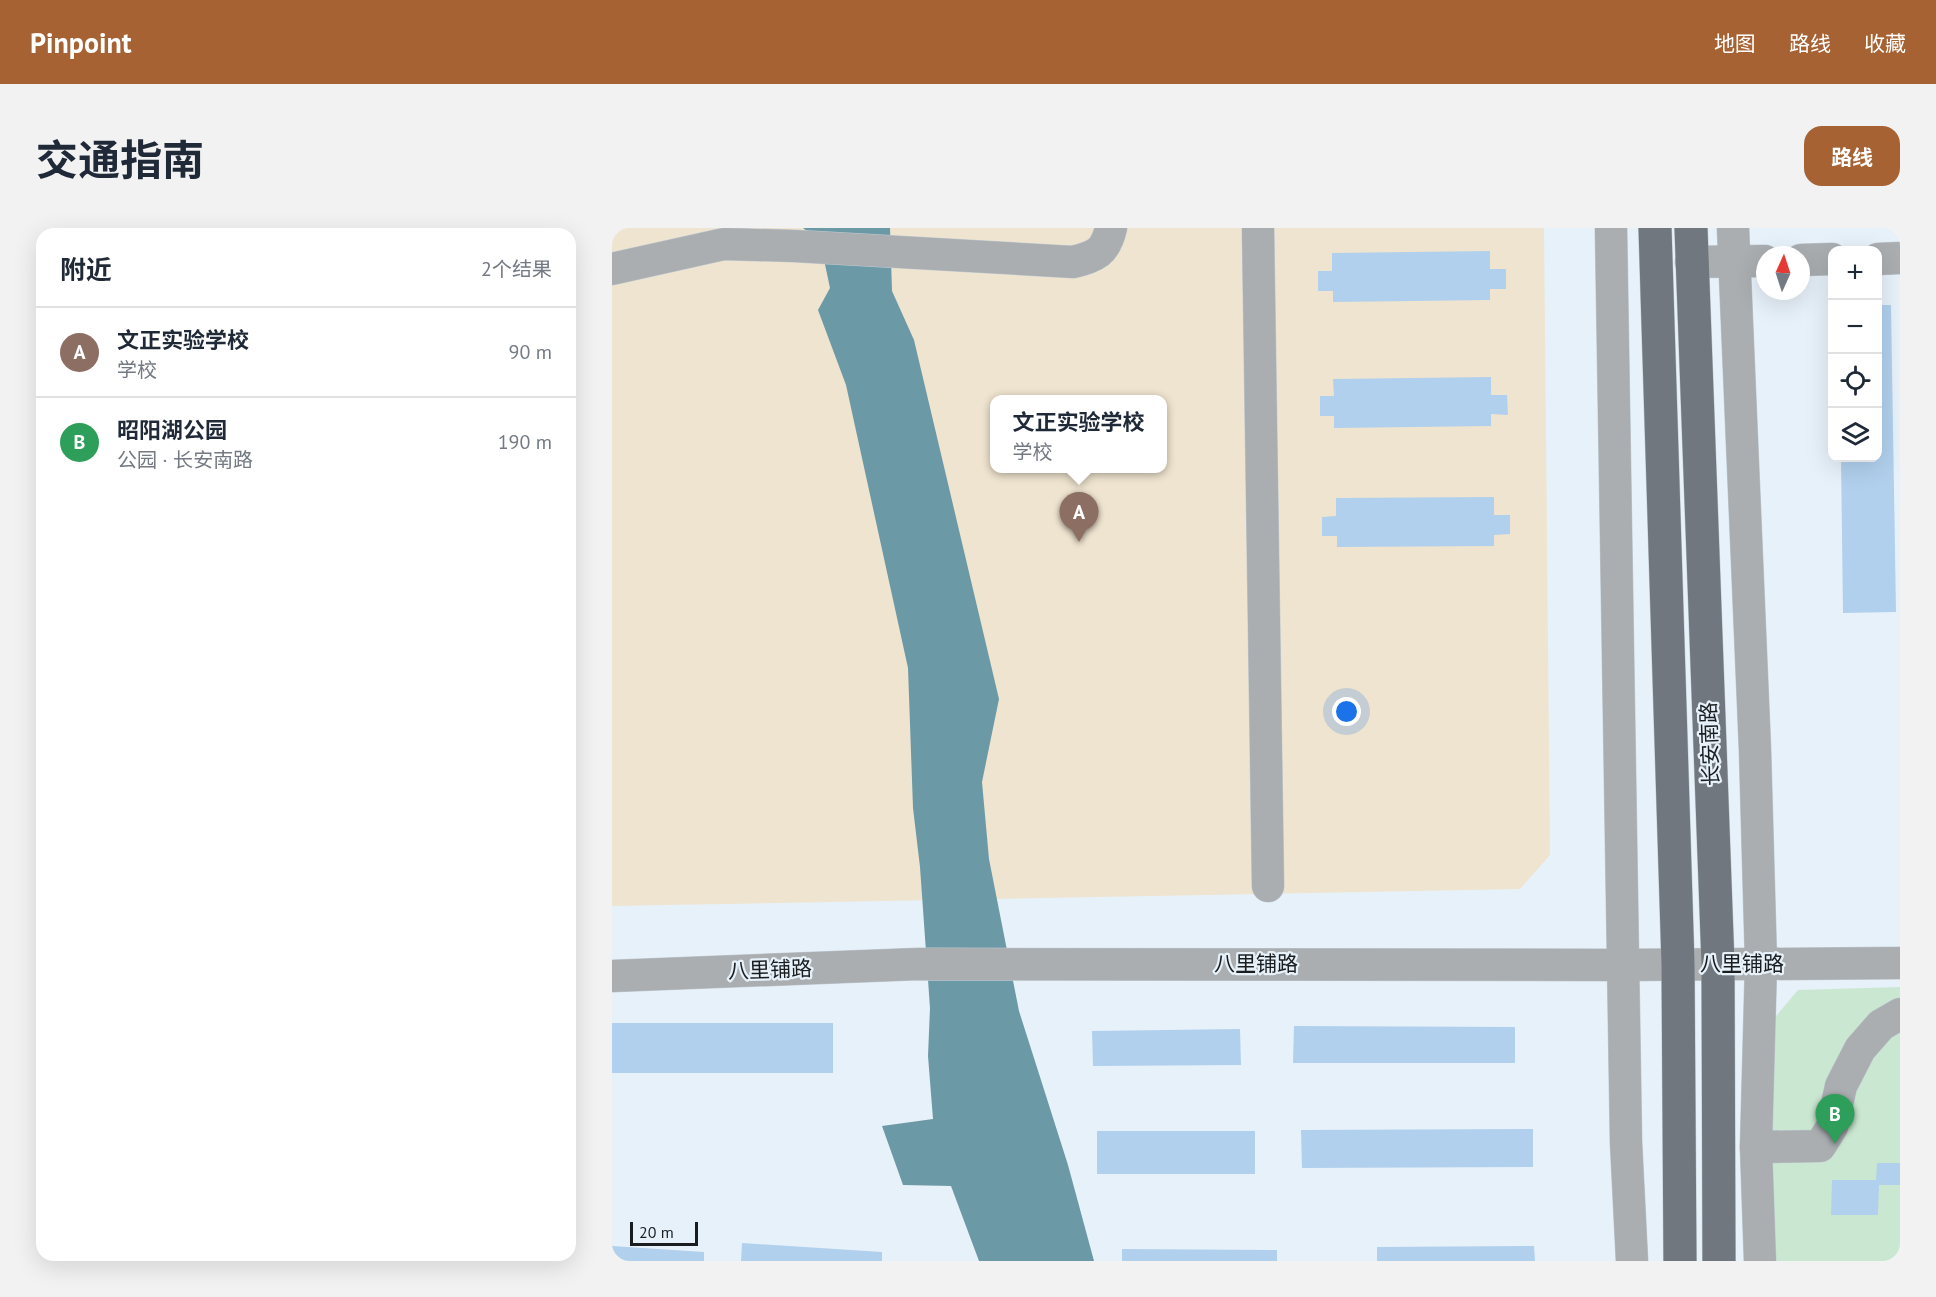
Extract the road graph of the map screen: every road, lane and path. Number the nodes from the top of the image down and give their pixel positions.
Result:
1 (1111, 228) edge
2 (1258, 228) edge
3 (1611, 228) edge
4 (1655, 228) edge
5 (1691, 228) edge
6 (1733, 228) edge
7 (1900, 258) edge
8 (1882, 259) edge
9 (1810, 260) edge
10 (1828, 260) edge
11 (1734, 261) junction
12 (1756, 261) edge
13 (1691, 262) junction
14 (612, 269) edge
15 (1268, 885) dead end
16 (1761, 963) junction
17 (1900, 963) edge
18 (1678, 964) junction
19 (1718, 964) junction
20 (1623, 966) junction
21 (612, 976) edge
22 (1900, 1014) edge
23 (1756, 1147) junction
24 (1632, 1261) edge
25 (1680, 1261) edge
26 (1719, 1261) edge
27 (1760, 1261) edge

1 - 14 street
2 - 15 street
3 - 20 street
4 - 18 main road, 长安南路
5 - 13 main road, 长安南路
6 - 11 street
7 - 8 street
9 - 10 street
11 - 12 street
11 - 13 street
11 - 16 street
13 - 19 main road, 长安南路
16 - 17 street, 八里铺路
16 - 19 street, 八里铺路
16 - 23 street
18 - 19 street, 八里铺路
18 - 20 street, 八里铺路
18 - 25 main road, 长安南路
19 - 26 main road, 长安南路
20 - 21 street, 八里铺路
20 - 24 street
22 - 23 street
23 - 27 street

